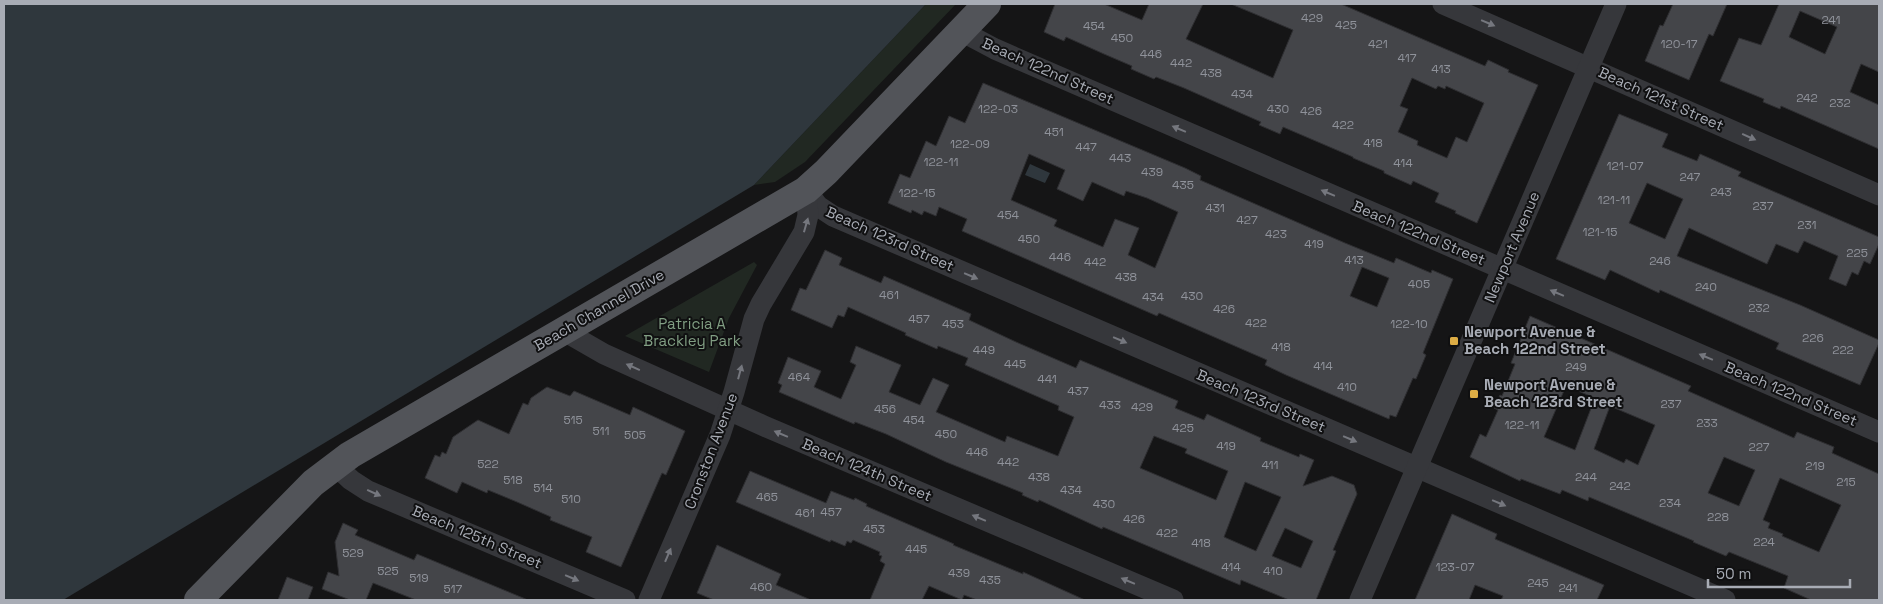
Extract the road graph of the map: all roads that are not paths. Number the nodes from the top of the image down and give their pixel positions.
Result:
1 (987, 4) edge
2 (1443, 4) edge
3 (1616, 4) edge
4 (961, 31) junction
5 (1589, 67) junction
6 (806, 190) junction
7 (1879, 195) edge
8 (1502, 269) junction
9 (564, 331) junction
10 (729, 410) junction
11 (1879, 432) edge
12 (335, 465) junction
13 (1417, 468) junction
14 (198, 600) edge
15 (625, 600) edge
16 (649, 600) edge
17 (1173, 600) edge
18 (1360, 600) edge
19 (1725, 600) edge

1 - 4 main road, Beach Channel Drive
2 -> 5 street, Beach 121st Street
3 - 5 street, Newport Avenue
4 - 6 main road, Beach Channel Drive
8 -> 4 street, Beach 122nd Street
5 -> 7 street, Beach 121st Street
5 - 8 street, Newport Avenue
6 - 9 main road, Beach Channel Drive
10 -> 6 street, Cronston Avenue
6 -> 13 street, Beach 123rd Street
11 -> 8 street, Beach 122nd Street
8 - 13 street, Newport Avenue
10 -> 9 street, Beach 124th Street
9 - 12 main road, Beach Channel Drive
16 -> 10 street, Cronston Avenue
17 -> 10 street, Beach 124th Street
12 - 14 main road, Beach Channel Drive
12 -> 15 street, Beach 125th Street
13 - 18 street, Newport Avenue
13 -> 19 street, Beach 123rd Street

